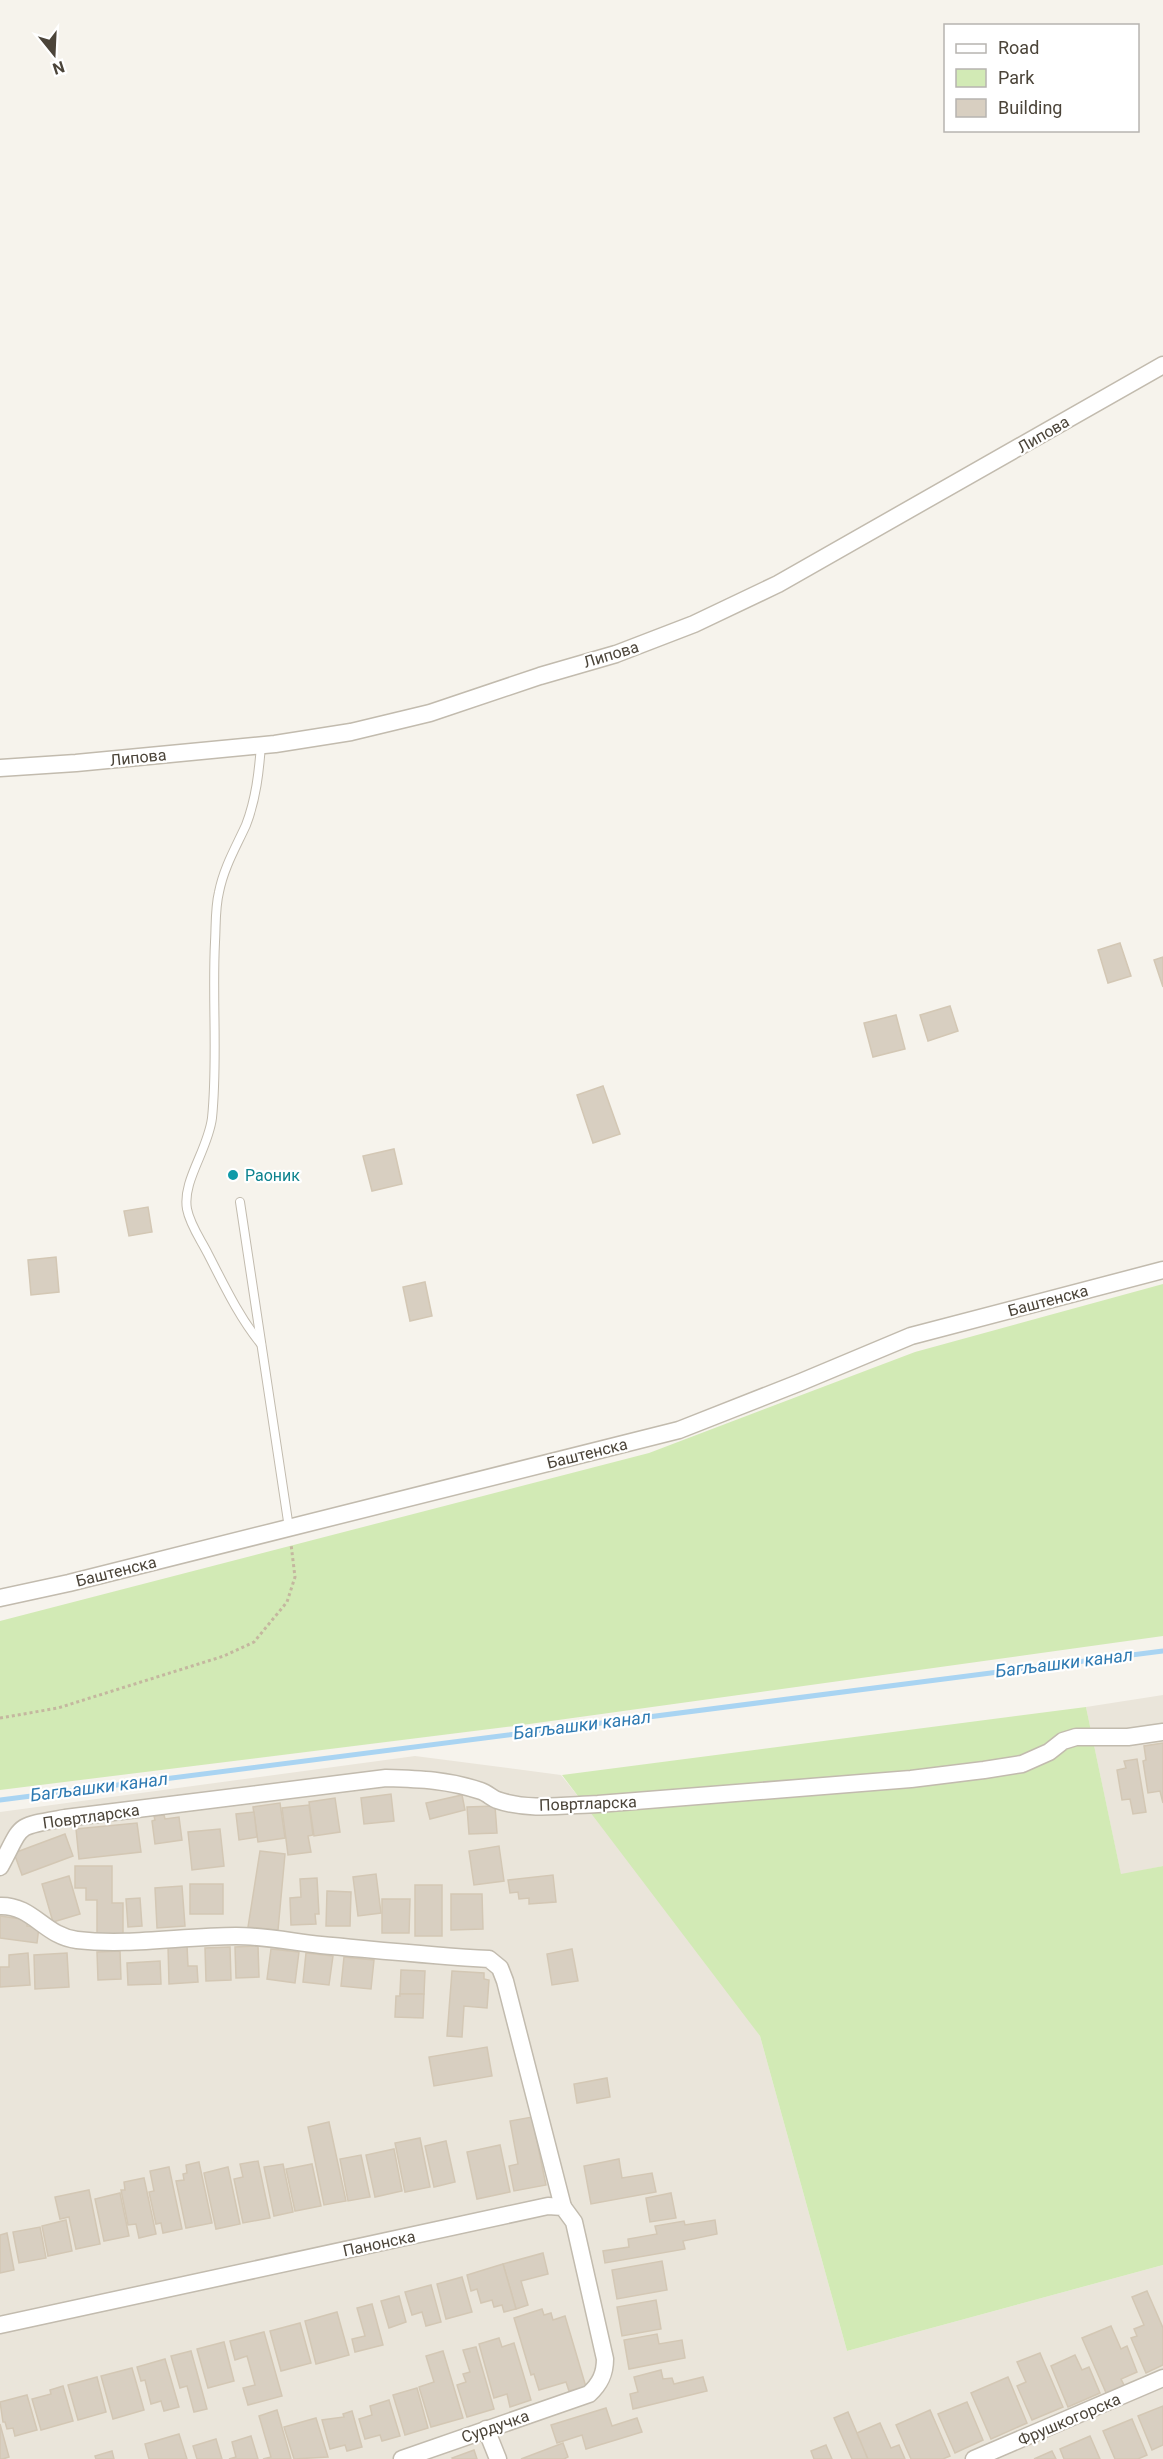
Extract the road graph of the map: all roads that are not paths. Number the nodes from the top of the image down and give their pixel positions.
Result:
1 (1163, 365) edge
2 (261, 745) junction
3 (0, 768) edge
4 (240, 1202) dead end
5 (1163, 1270) edge
6 (261, 1344) junction
7 (289, 1528) junction
8 (0, 1598) edge
9 (1163, 1732) edge
10 (0, 1867) edge
11 (0, 1893) edge
12 (6, 1906) edge
13 (563, 2207) junction
14 (0, 2325) edge
15 (1163, 2378) edge
16 (486, 2429) junction
17 (402, 2459) edge
18 (498, 2459) edge
19 (974, 2459) edge

1 - 2 street, Липова
2 - 3 street, Липова
2 - 6 lane
4 - 6 lane
5 - 7 street, Баштенска
6 - 7 lane
7 - 8 street, Баштенска
9 - 10 street, Повртларска
11 - 12 street
12 - 13 street
13 - 14 street, Панонска
13 - 16 street, Сурдучка
15 - 19 street, Фрушкогорска
16 - 17 street, Сурдучка
16 - 18 street

